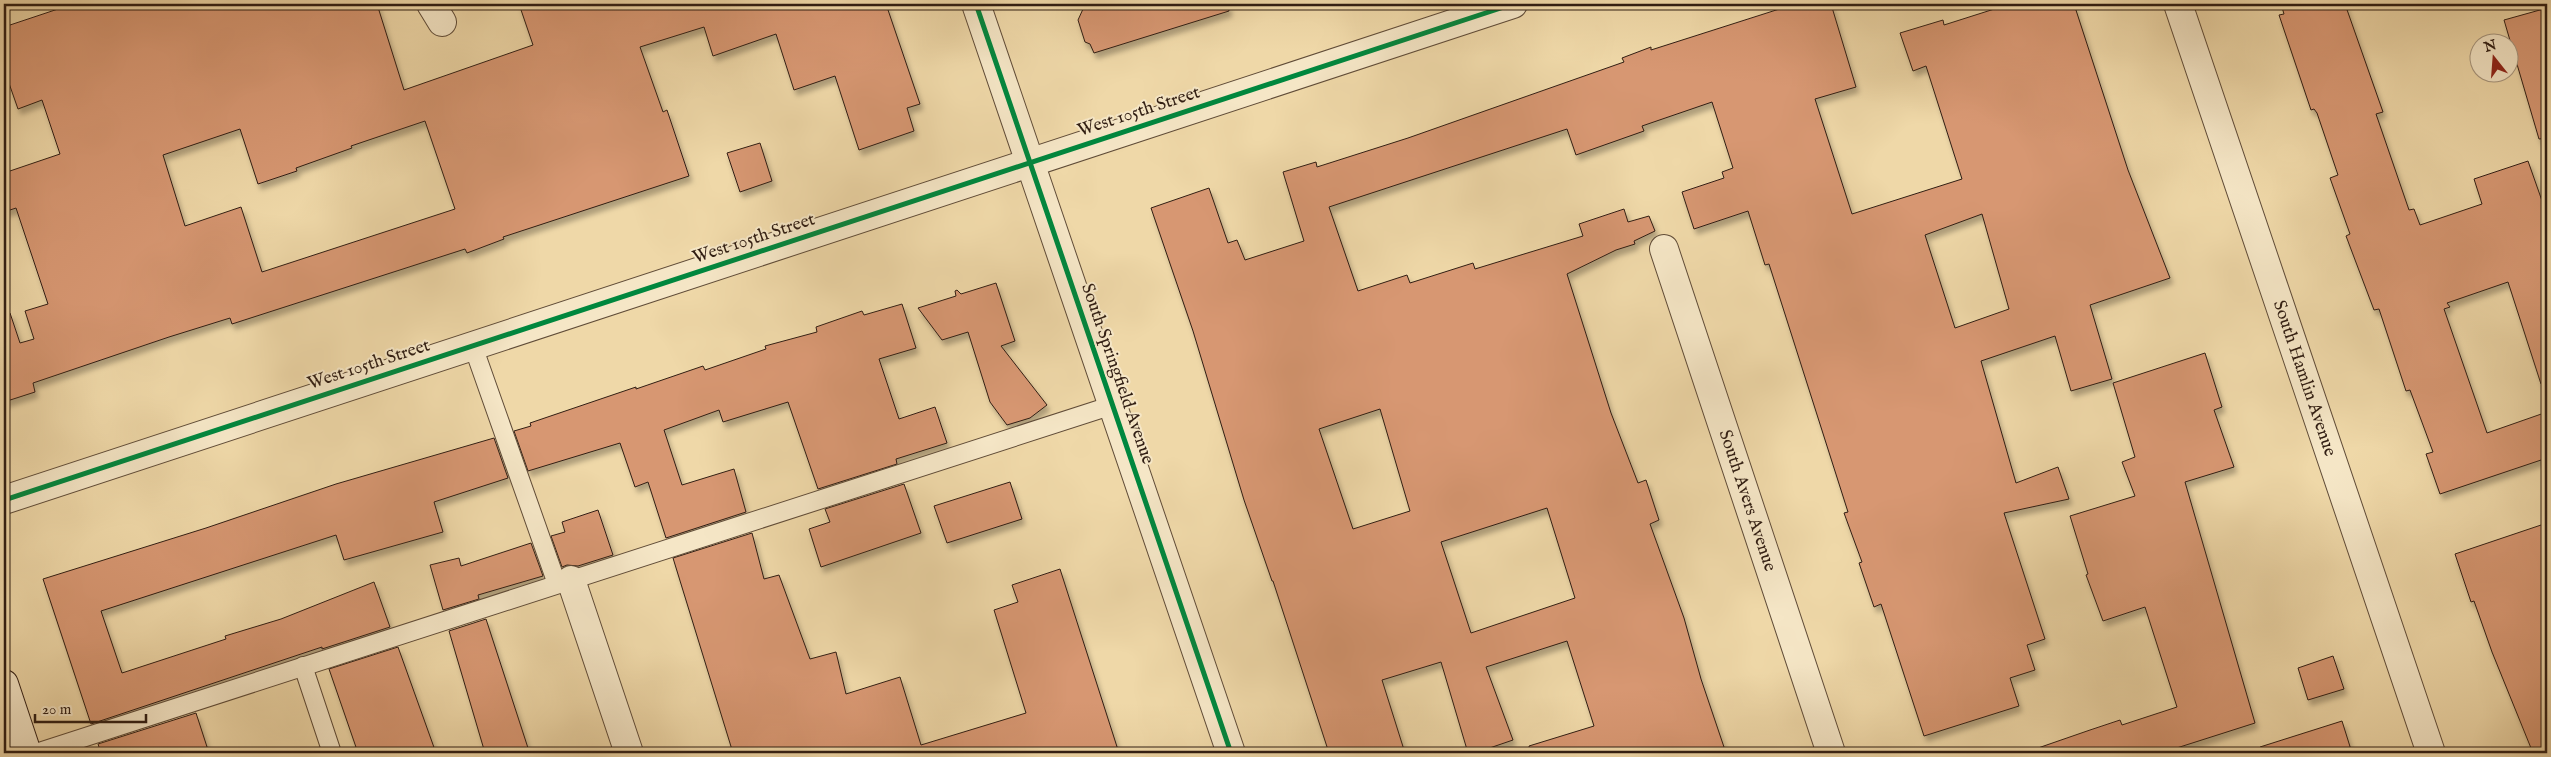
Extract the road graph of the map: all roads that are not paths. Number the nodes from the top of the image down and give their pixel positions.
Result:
1 (976, 4) edge
2 (1513, 4) edge
3 (2178, 4) edge
4 (1030, 163) junction
5 (1664, 248) dead end
6 (473, 346) junction
7 (1113, 405) junction
8 (4, 500) edge
9 (564, 582) junction
10 (303, 666) junction
11 (4, 684) edge
12 (10, 720) edge
13 (27, 753) edge
14 (36, 753) edge
15 (332, 753) edge
16 (629, 753) edge
17 (1231, 753) edge
18 (1831, 753) edge
19 (2431, 753) edge

1 - 4 street, South Springfield Avenue
2 - 4 street, West 105th Street
3 - 19 street, South Hamlin Avenue
4 - 6 street, West 105th Street
4 - 7 street, South Springfield Avenue
5 - 18 street, South Avers Avenue
6 - 8 street, West 105th Street
6 - 9 lane
7 - 9 lane
7 - 17 street, South Springfield Avenue
9 - 10 lane
9 - 16 street
10 - 14 lane
10 - 15 lane
11 - 12 street
12 - 13 street

